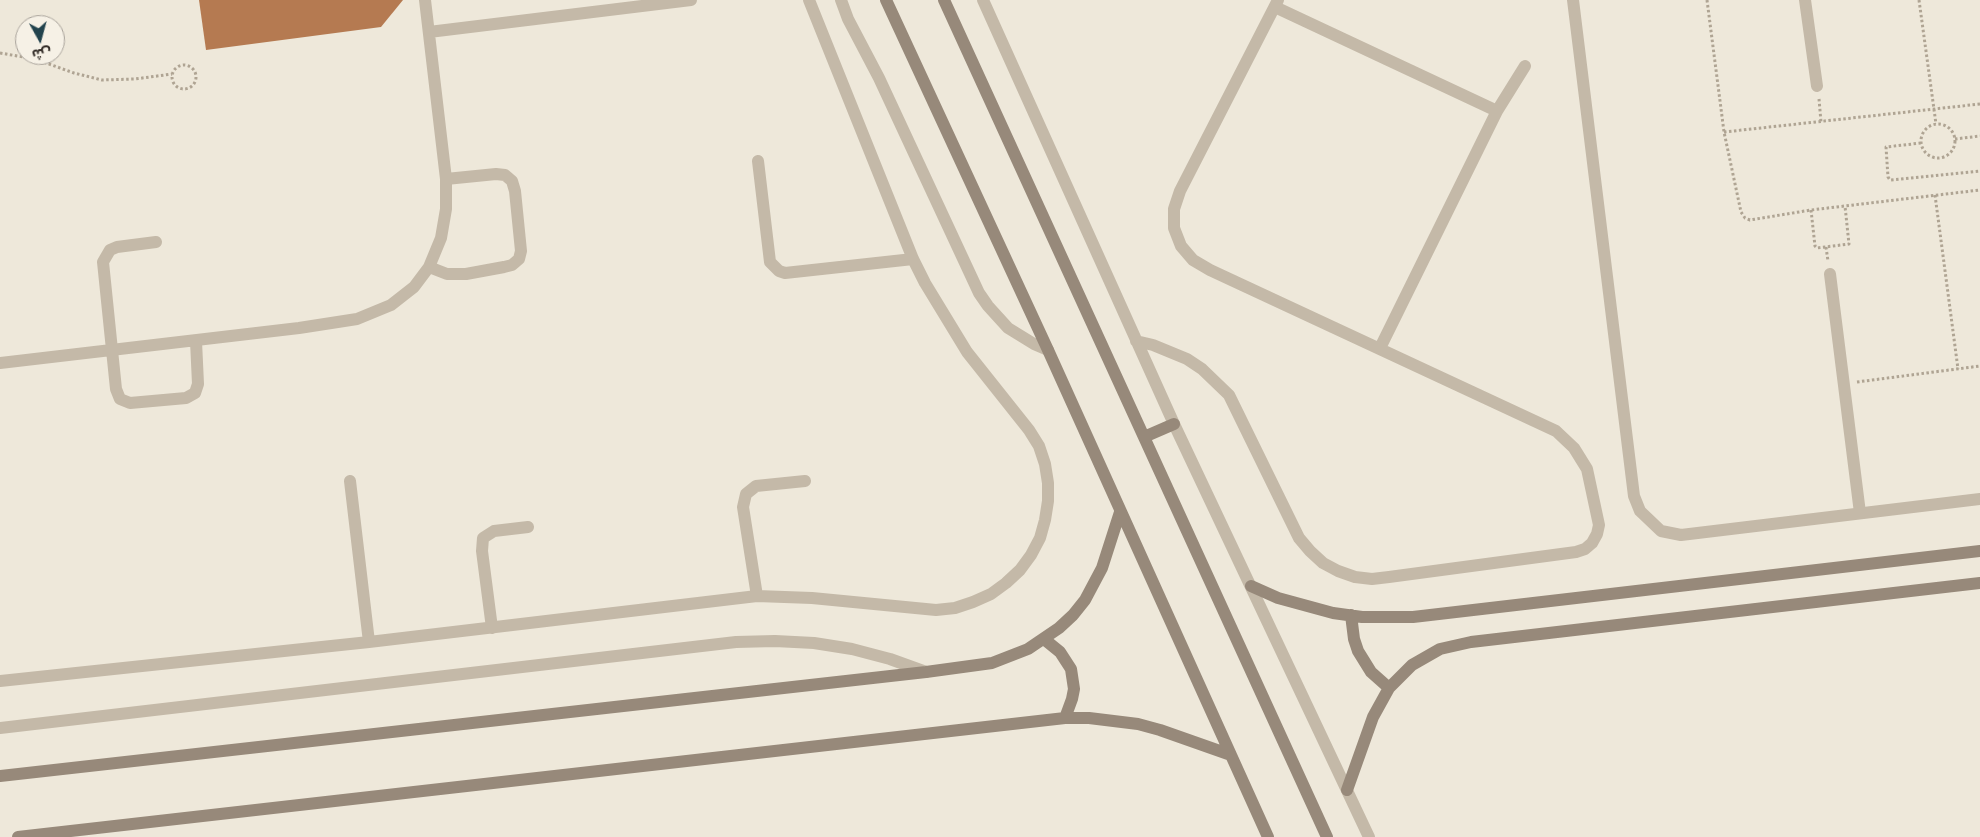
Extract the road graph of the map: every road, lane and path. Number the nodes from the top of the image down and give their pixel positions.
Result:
1 (424, 0) edge
2 (691, 0) edge
3 (809, 0) edge
4 (841, 0) edge
5 (886, 0) edge
6 (944, 0) edge
7 (983, 0) edge
8 (1573, 0) edge
9 (1707, 0) edge
10 (1804, 0) edge
11 (1919, 0) edge
12 (1276, 3) edge
13 (429, 32) junction
14 (0, 53) edge
15 (1525, 66) dead end
16 (172, 74) junction
17 (1817, 86) joint
18 (1980, 104) edge
19 (1934, 109) junction
20 (1497, 111) junction
21 (1821, 122) junction
22 (1936, 124) junction
23 (1724, 132) junction
24 (1980, 136) edge
25 (1955, 139) junction
26 (1921, 143) junction
27 (758, 161) dead end
28 (1980, 171) edge
29 (446, 179) junction
30 (1980, 190) edge
31 (1935, 195) junction
32 (1845, 206) junction
33 (1810, 210) junction
34 (156, 242) dead end
35 (914, 259) junction
36 (429, 267) junction
37 (1830, 274) dead end
38 (196, 340) junction
39 (1136, 341) junction
40 (1380, 348) junction
41 (112, 350) junction
42 (1048, 350) junction
43 (0, 363) edge
44 (1980, 366) edge
45 (1958, 369) junction
46 (1844, 384) junction
47 (1174, 424) junction
48 (1144, 437) junction
49 (805, 480) dead end
50 (350, 481) dead end
51 (1980, 499) edge
52 (1120, 512) junction
53 (1860, 513) junction
54 (528, 527) dead end
55 (1980, 551) edge
56 (1980, 583) edge
57 (1251, 586) junction
58 (757, 596) junction
59 (1351, 615) junction
60 (492, 628) junction
61 (1044, 640) junction
62 (369, 642) junction
63 (926, 672) junction
64 (0, 681) edge
65 (1389, 688) junction
66 (1064, 718) junction
67 (0, 728) edge
68 (1231, 755) junction
69 (0, 776) edge
70 (1347, 790) junction
71 (18, 837) edge
72 (1268, 837) edge
73 (1327, 837) edge
74 (1369, 837) edge

1 - 13 street
2 - 13 street
3 - 35 street
4 - 42 street
5 - 42 street
6 - 48 street
7 - 39 street
8 - 53 street
9 - 23 path
10 - 17 street
11 - 19 path
12 - 20 street
12 - 40 street
13 - 29 street
14 - 16 path
15 - 20 street
16 - 16 path
17 - 21 path
18 - 19 path
19 - 21 path
19 - 22 path
20 - 40 street
21 - 23 path
22 - 25 path
22 - 26 path
23 - 33 path
24 - 25 path
25 - 26 path
26 - 28 path
27 - 35 street
29 - 36 street
29 - 36 street
30 - 31 path
31 - 32 path
31 - 45 path
32 - 33 path
32 - 33 path
34 - 41 street
35 - 58 street
36 - 38 street
37 - 46 street
38 - 41 street
38 - 41 street
39 - 40 street
39 - 47 street
41 - 43 street
42 - 52 street
44 - 45 path
45 - 46 path
46 - 53 street
47 - 48 street
47 - 57 street
48 - 73 street
49 - 58 street
50 - 62 street
51 - 53 street
52 - 61 street
52 - 68 street
54 - 60 street
55 - 59 street
56 - 65 street
57 - 59 street
57 - 70 street
58 - 60 street
59 - 65 street
60 - 62 street
61 - 63 street
61 - 66 street
62 - 64 street
63 - 67 street
63 - 69 street
65 - 70 street
66 - 68 street
66 - 71 street
68 - 72 street
70 - 74 street

